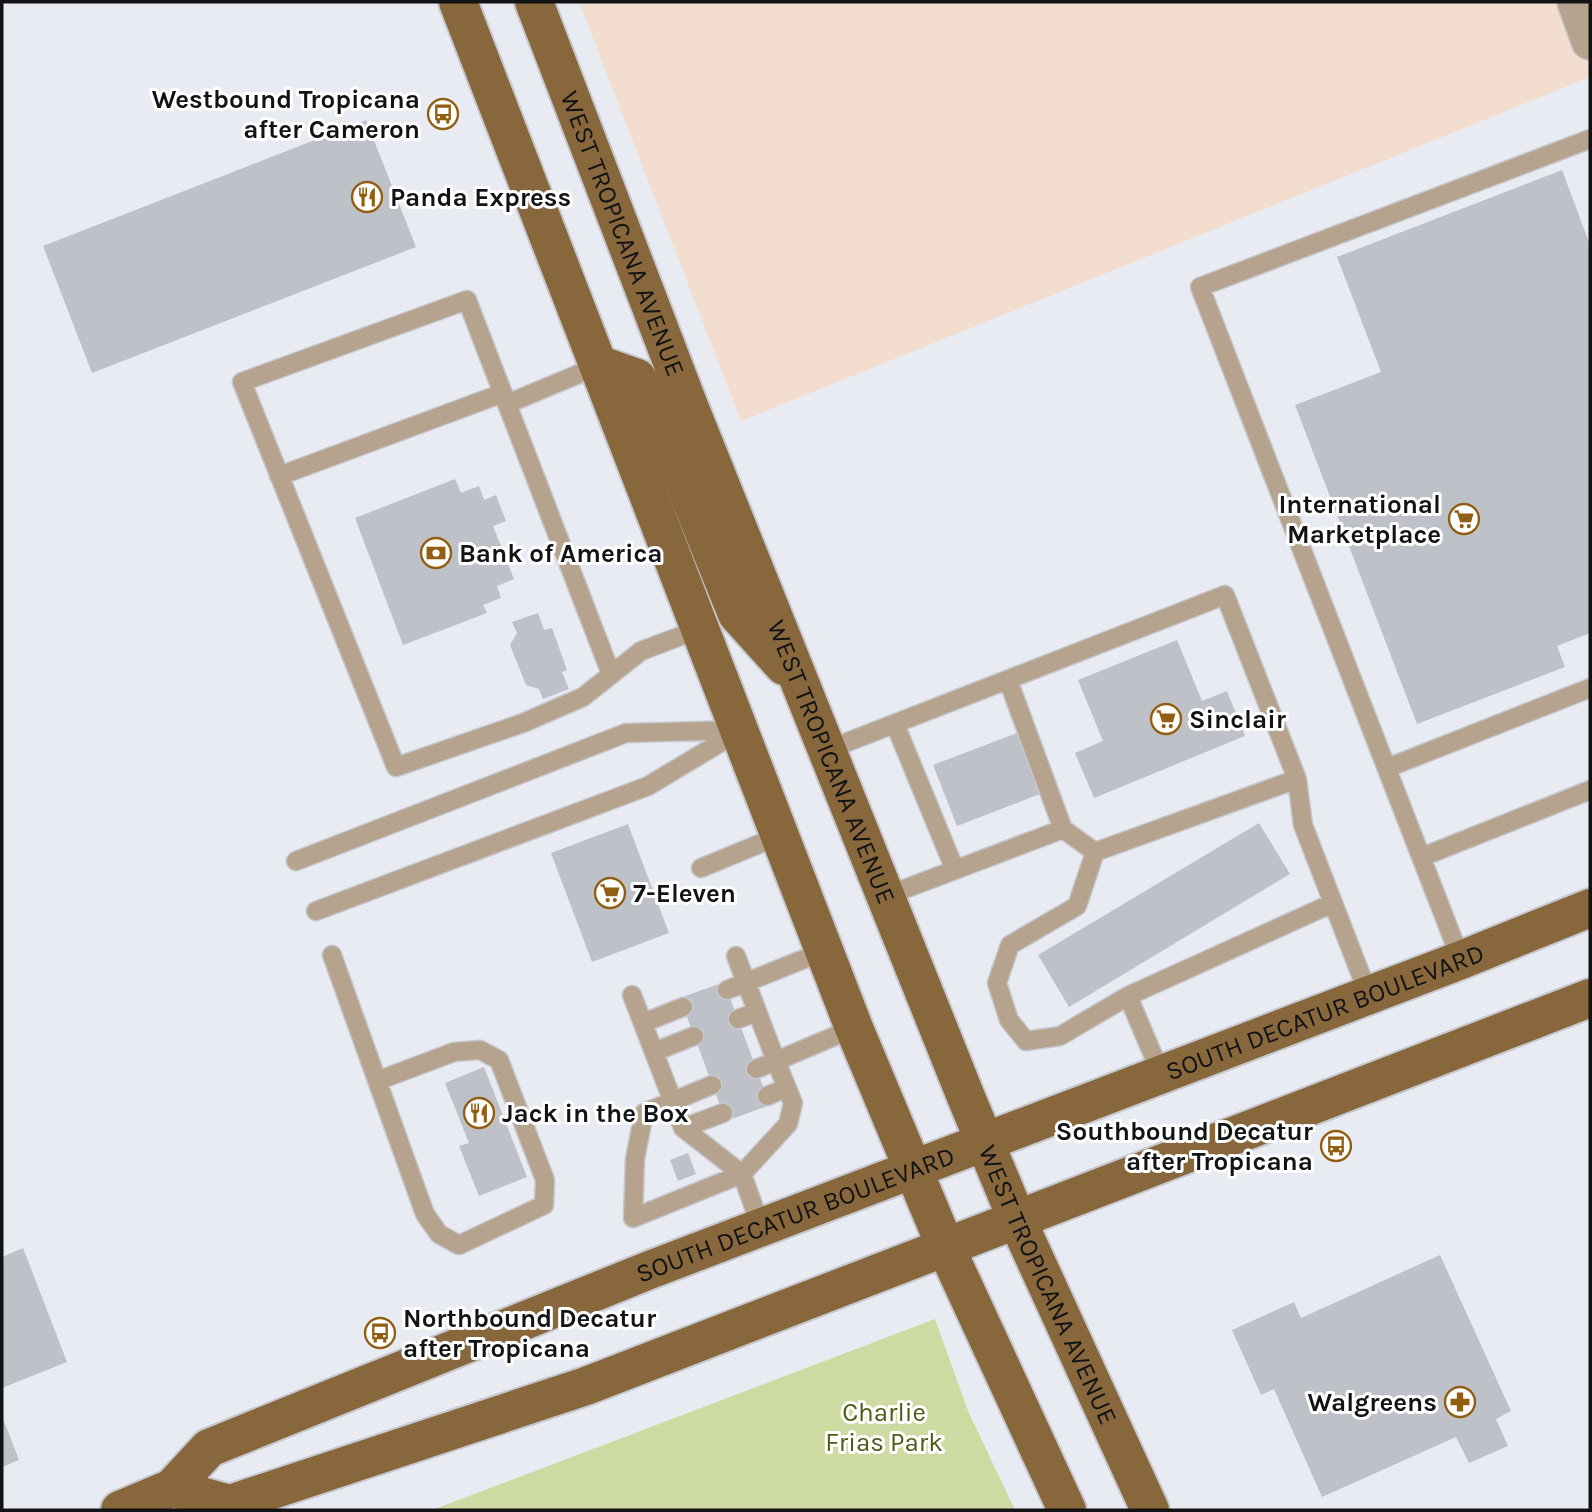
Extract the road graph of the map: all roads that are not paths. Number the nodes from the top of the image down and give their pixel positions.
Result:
1 (458, 2) edge
2 (534, 2) edge
3 (1576, 2) edge
4 (1590, 41) edge
5 (1590, 139) edge
6 (600, 365) junction
7 (505, 399) junction
8 (279, 476) junction
9 (702, 628) junction
10 (611, 674) junction
11 (1008, 680) junction
12 (801, 686) junction
13 (1590, 688) edge
14 (895, 724) junction
15 (741, 730) junction
16 (827, 750) junction
17 (1387, 768) junction
18 (1297, 779) junction
19 (1590, 790) edge
20 (1062, 829) junction
21 (781, 835) junction
22 (1095, 852) junction
23 (1422, 857) junction
24 (296, 861) dead end
25 (701, 868) dead end
26 (955, 870) junction
27 (886, 896) junction
28 (1333, 903) junction
29 (1590, 908) edge
30 (316, 911) dead end
31 (824, 951) junction
32 (332, 955) dead end
33 (736, 956) dead end
34 (1461, 960) junction
35 (746, 983) junction
36 (727, 990) dead end
37 (632, 995) dead end
38 (1128, 996) junction
39 (1368, 996) junction
40 (1590, 998) edge
41 (683, 1007) dead end
42 (757, 1012) junction
43 (738, 1019) dead end
44 (643, 1023) junction
45 (854, 1028) junction
46 (694, 1036) dead end
47 (654, 1052) junction
48 (776, 1061) junction
49 (756, 1069) dead end
50 (1161, 1074) junction
51 (377, 1081) junction
52 (712, 1086) dead end
53 (786, 1088) junction
54 (767, 1096) dead end
55 (673, 1101) junction
56 (723, 1112) dead end
57 (683, 1128) junction
58 (984, 1141) junction
59 (911, 1169) junction
60 (742, 1174) junction
61 (1018, 1222) junction
62 (761, 1227) junction
63 (946, 1248) junction
64 (172, 1488) junction
65 (120, 1510) edge
66 (1067, 1510) edge
67 (1150, 1510) edge

1 - 6 main road
2 - 12 main road, WEST TROPICANA AVENUE
3 - 4 street
5 - 17 lane
6 - 7 lane
6 - 9 main road
6 - 12 main road
7 - 8 lane
7 - 8 lane
7 - 10 lane
8 - 10 lane
9 - 10 lane
9 - 15 main road
11 - 14 lane
11 - 18 lane
11 - 20 lane
12 - 16 main road, WEST TROPICANA AVENUE
13 - 17 lane
14 - 16 lane
14 - 26 lane
15 - 21 main road
15 - 24 lane
15 - 30 lane
16 - 27 main road, WEST TROPICANA AVENUE
17 - 23 lane
18 - 22 lane
18 - 28 lane
19 - 23 lane
20 - 22 lane
20 - 26 lane
21 - 25 lane
21 - 31 main road
22 - 38 lane
23 - 34 lane
26 - 27 lane
27 - 58 main road, WEST TROPICANA AVENUE
28 - 38 lane
28 - 39 lane
29 - 34 main road, SOUTH DECATUR BOULEVARD
31 - 35 lane
31 - 45 main road
32 - 51 lane
33 - 35 lane
34 - 39 main road, SOUTH DECATUR BOULEVARD
35 - 36 lane
35 - 42 lane
37 - 44 lane
38 - 50 lane
39 - 50 main road, SOUTH DECATUR BOULEVARD
40 - 61 main road
41 - 44 lane
42 - 43 lane
42 - 48 lane
44 - 47 lane
45 - 48 lane
45 - 59 main road
46 - 47 lane
47 - 55 lane
48 - 49 lane
48 - 53 lane
50 - 58 main road, SOUTH DECATUR BOULEVARD
51 - 51 lane
52 - 55 lane
53 - 54 lane
53 - 60 lane
55 - 57 lane
55 - 60 lane
56 - 57 lane
57 - 60 lane
58 - 59 main road, SOUTH DECATUR BOULEVARD
58 - 61 main road, WEST TROPICANA AVENUE
59 - 62 main road, SOUTH DECATUR BOULEVARD
59 - 63 main road
60 - 62 lane
61 - 63 main road
61 - 67 main road, WEST TROPICANA AVENUE
62 - 64 main road, SOUTH DECATUR BOULEVARD
63 - 64 main road
63 - 66 main road
64 - 65 main road, SOUTH DECATUR BOULEVARD

